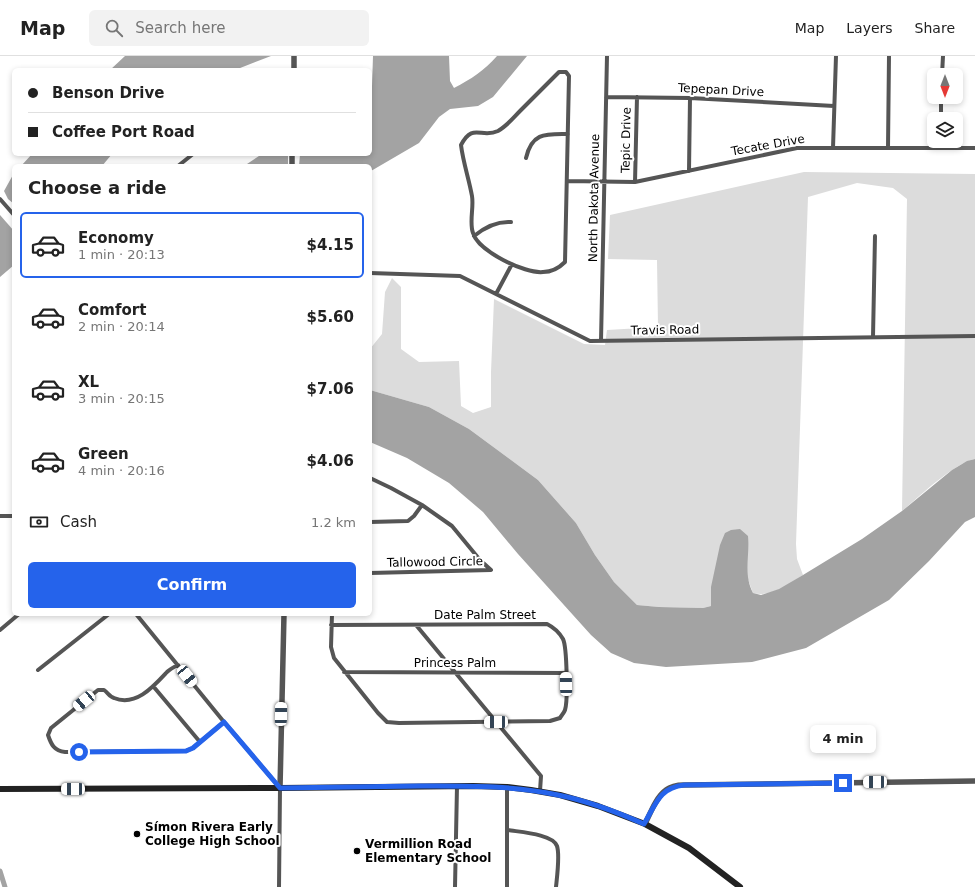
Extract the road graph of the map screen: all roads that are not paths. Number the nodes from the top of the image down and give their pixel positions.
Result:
1 (294, 56) edge
2 (607, 56) edge
3 (836, 56) edge
4 (889, 56) edge
5 (943, 56) edge
6 (294, 68) edge
7 (942, 68) edge
8 (606, 97) junction
9 (636, 97) junction
10 (690, 98) junction
11 (834, 106) junction
12 (568, 134) junction
13 (833, 148) junction
14 (888, 148) junction
15 (927, 148) edge
16 (963, 148) edge
17 (975, 148) edge
18 (190, 156) edge
19 (526, 158) dead end
20 (180, 164) edge
21 (689, 171) junction
22 (567, 180) junction
23 (604, 182) junction
24 (635, 182) junction
25 (0, 199) edge
26 (12, 212) edge
27 (511, 222) dead end
28 (474, 236) junction
29 (875, 236) dead end
30 (512, 264) junction
31 (372, 273) edge
32 (496, 294) junction
33 (975, 336) edge
34 (873, 337) junction
35 (601, 340) junction
36 (372, 479) edge
37 (422, 505) junction
38 (0, 516) edge
39 (12, 516) edge
40 (372, 522) edge
41 (372, 573) edge
42 (17, 616) edge
43 (106, 616) edge
44 (138, 616) edge
45 (284, 616) edge
46 (332, 616) edge
47 (331, 625) junction
48 (416, 625) junction
49 (0, 630) edge
50 (178, 665) junction
51 (38, 670) dead end
52 (344, 672) junction
53 (455, 673) junction
54 (566, 673) junction
55 (153, 686) junction
56 (224, 722) junction
57 (496, 722) junction
58 (200, 742) junction
59 (975, 781) edge
60 (457, 786) junction
61 (507, 787) junction
62 (280, 788) junction
63 (0, 789) edge
64 (540, 791) junction
65 (644, 824) junction
66 (508, 830) junction
67 (279, 887) edge
68 (455, 887) edge
69 (507, 887) edge
70 (556, 887) edge
71 (740, 887) edge

1 - 6 street
2 - 8 street, North Dakota Avenue
3 - 11 street
4 - 14 street
5 - 7 street
8 - 9 street, Tepepan Drive
8 - 23 street, North Dakota Avenue
9 - 10 street, Tepepan Drive
9 - 24 street, Tepic Drive
10 - 11 street, Tepepan Drive
10 - 21 street
11 - 13 street
12 - 19 street
12 - 22 street
12 - 28 street
13 - 14 street, Tecate Drive
13 - 21 street, Tecate Drive
14 - 15 street, Tecate Drive
16 - 17 street, Tecate Drive
18 - 20 street
21 - 24 street, Tecate Drive
22 - 23 street, Tecate Drive
22 - 30 street
23 - 24 street, Tecate Drive
23 - 35 street, North Dakota Avenue
25 - 26 street
27 - 28 street
28 - 30 street
29 - 34 street
30 - 32 street
31 - 32 street, Travis Road
32 - 35 street, Travis Road
33 - 34 street, Travis Road
34 - 35 street, Travis Road
36 - 37 street, Tallowood Circle
37 - 40 street
37 - 41 street, Tallowood Circle
38 - 39 street
42 - 49 street
43 - 51 street
44 - 50 street
45 - 62 street
46 - 47 street
47 - 48 street, Date Palm Street
47 - 52 street
48 - 53 street
48 - 54 street, Date Palm Street
50 - 55 street
50 - 56 street
52 - 53 street, Princess Palm
52 - 57 street
53 - 54 street, Princess Palm
53 - 57 street
54 - 57 street
55 - 58 street
55 - 58 street
56 - 58 street
56 - 62 street
57 - 64 street
59 - 65 street
60 - 61 main road
60 - 62 main road
60 - 68 street
61 - 64 main road
61 - 66 street
62 - 63 main road
62 - 67 street
64 - 65 main road
65 - 71 main road
66 - 69 street
66 - 70 street

